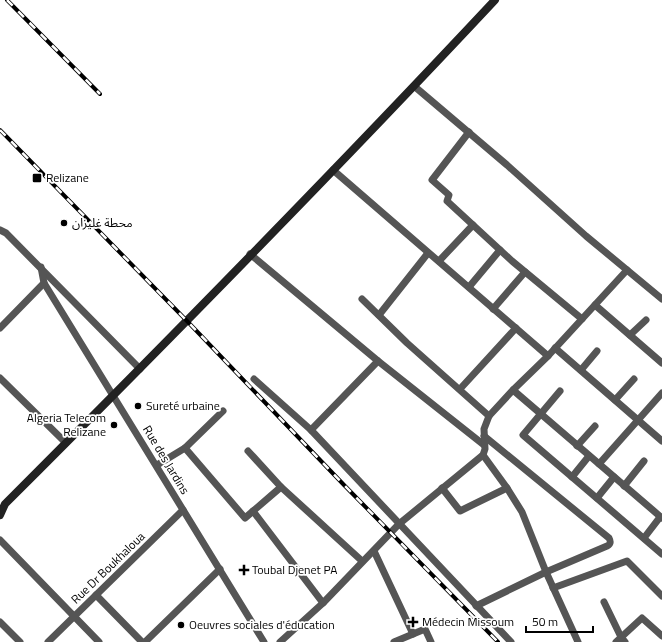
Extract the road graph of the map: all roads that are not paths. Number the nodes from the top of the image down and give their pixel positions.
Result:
1 (496, 0) edge
2 (414, 86) junction
3 (469, 132) junction
4 (334, 170) junction
5 (473, 225) junction
6 (0, 230) edge
7 (500, 250) junction
8 (428, 253) junction
9 (250, 254) junction
10 (439, 261) junction
11 (41, 267) junction
12 (627, 270) junction
13 (525, 272) junction
14 (44, 283) junction
15 (469, 287) junction
16 (362, 298) dead end
17 (662, 299) edge
18 (595, 304) junction
19 (493, 309) junction
20 (379, 315) junction
21 (582, 319) junction
22 (646, 320) dead end
23 (0, 328) edge
24 (516, 328) junction
25 (630, 335) junction
26 (555, 348) junction
27 (597, 352) dead end
28 (548, 356) junction
29 (378, 361) junction
30 (662, 363) edge
31 (140, 369) junction
32 (581, 370) junction
33 (0, 378) edge
34 (254, 379) dead end
35 (634, 379) dead end
36 (460, 390) junction
37 (512, 390) junction
38 (560, 391) dead end
39 (662, 393) edge
40 (114, 395) junction
41 (615, 400) junction
42 (223, 411) dead end
43 (540, 414) junction
44 (489, 416) junction
45 (638, 420) junction
46 (595, 426) dead end
47 (311, 430) junction
48 (484, 436) junction
49 (661, 437) edge
50 (66, 443) junction
51 (484, 445) junction
52 (577, 446) junction
53 (185, 448) junction
54 (248, 451) dead end
55 (483, 455) junction
56 (589, 456) junction
57 (644, 461) dead end
58 (599, 464) junction
59 (157, 465) junction
60 (572, 477) junction
61 (614, 477) junction
62 (624, 486) junction
63 (281, 487) junction
64 (442, 488) junction
65 (507, 488) junction
66 (597, 498) junction
67 (2, 503) edge
68 (183, 510) junction
69 (253, 511) junction
70 (0, 515) edge
71 (661, 517) edge
72 (399, 524) junction
73 (644, 538) junction
74 (0, 540) edge
75 (374, 551) junction
76 (662, 554) edge
77 (362, 561) junction
78 (220, 569) junction
79 (546, 572) junction
80 (553, 588) junction
81 (96, 595) junction
82 (662, 596) edge
83 (604, 602) dead end
84 (323, 603) junction
85 (476, 606) junction
86 (74, 617) junction
87 (0, 622) edge
88 (413, 634) junction
89 (662, 636) edge
90 (620, 640) edge
91 (20, 642) edge
92 (48, 642) edge
93 (99, 642) edge
94 (142, 642) edge
95 (145, 642) edge
96 (264, 642) edge
97 (280, 642) edge
98 (394, 642) edge
99 (431, 642) edge
100 (511, 642) edge
101 (578, 642) edge

1 - 2 street
2 - 3 street
2 - 4 street
3 - 5 street
3 - 12 street
4 - 8 street
4 - 9 street
5 - 7 street
5 - 10 street
6 - 11 street
7 - 13 street
7 - 15 street
8 - 10 street
8 - 20 street
9 - 29 street
9 - 31 street
10 - 15 street
11 - 14 street, Rue des Jardins
11 - 31 street
12 - 17 street
12 - 18 street
13 - 19 street
13 - 21 street
14 - 23 street
14 - 40 street, Rue des Jardins
15 - 19 street
16 - 20 street
18 - 21 street
18 - 25 street
19 - 24 street
20 - 36 street
21 - 26 street
22 - 25 street
24 - 28 street
24 - 36 street
25 - 30 street
26 - 28 street
26 - 32 street
27 - 32 street
28 - 37 street
29 - 47 street
29 - 51 street
31 - 40 street
32 - 41 street
33 - 50 street
34 - 47 street
35 - 41 street
36 - 44 street
37 - 43 street
37 - 44 street
38 - 43 street
39 - 45 street
40 - 50 street
40 - 59 street, Rue des Jardins
41 - 45 street
42 - 53 street
43 - 52 street
43 - 60 street
44 - 48 street
45 - 49 street
45 - 58 street
46 - 52 street
47 - 72 street
48 - 51 street
48 - 79 street
50 - 67 street
51 - 55 street
52 - 56 street
53 - 59 street
53 - 69 street
54 - 63 street
55 - 64 street
55 - 65 street
56 - 58 street
56 - 60 street
57 - 62 street
58 - 61 street
59 - 68 street, Rue des Jardins
60 - 66 street
61 - 62 street
61 - 66 street
62 - 71 street
63 - 69 street
63 - 77 street
64 - 65 street
64 - 72 street
65 - 79 street
66 - 73 street
67 - 70 street
68 - 78 street, Rue des Jardins
68 - 81 street, Rue Dr Boukhaloua
69 - 84 street
71 - 73 street
72 - 75 street
72 - 85 street
73 - 76 street
74 - 86 street
75 - 77 street
75 - 88 street
77 - 84 street
78 - 95 street
78 - 96 street, Rue des Jardins
79 - 80 street
79 - 85 street
80 - 82 street
80 - 101 street
81 - 86 street, Rue Dr Boukhaloua
81 - 94 street
83 - 90 street
84 - 97 street
85 - 100 street
86 - 92 street, Rue Dr Boukhaloua
86 - 93 street
87 - 91 street
88 - 98 street
88 - 99 street
89 - 90 street

